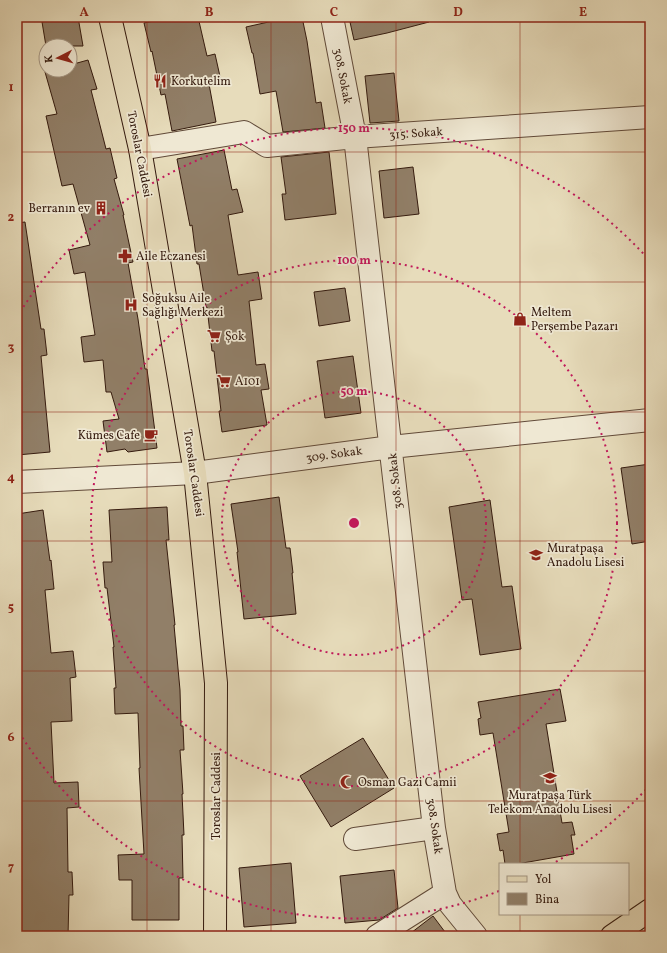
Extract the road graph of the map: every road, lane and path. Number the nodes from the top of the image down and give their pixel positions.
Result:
1 (110, 17) edge
2 (332, 17) edge
3 (650, 117) edge
4 (355, 137) junction
5 (140, 149) junction
6 (650, 420) edge
7 (391, 447) junction
8 (195, 473) junction
9 (17, 482) edge
10 (434, 828) junction
11 (355, 839) dead end
12 (445, 893) junction
13 (650, 910) edge
14 (215, 936) edge
15 (378, 936) edge
16 (476, 936) edge
17 (612, 936) edge

1 - 5 main road, Toroslar Caddesi
2 - 4 street, 308. Sokak
3 - 4 street, 315. Sokak
4 - 5 street, 315. Sokak
4 - 7 street, 308. Sokak
5 - 8 main road, Toroslar Caddesi
6 - 7 street, 309. Sokak
7 - 8 street, 309. Sokak
7 - 10 street, 308. Sokak
8 - 9 street, 309. Sokak
8 - 14 main road, Toroslar Caddesi
10 - 11 street
10 - 12 street, 308. Sokak
12 - 15 street
12 - 16 street, 308. Sokak
13 - 17 main road

